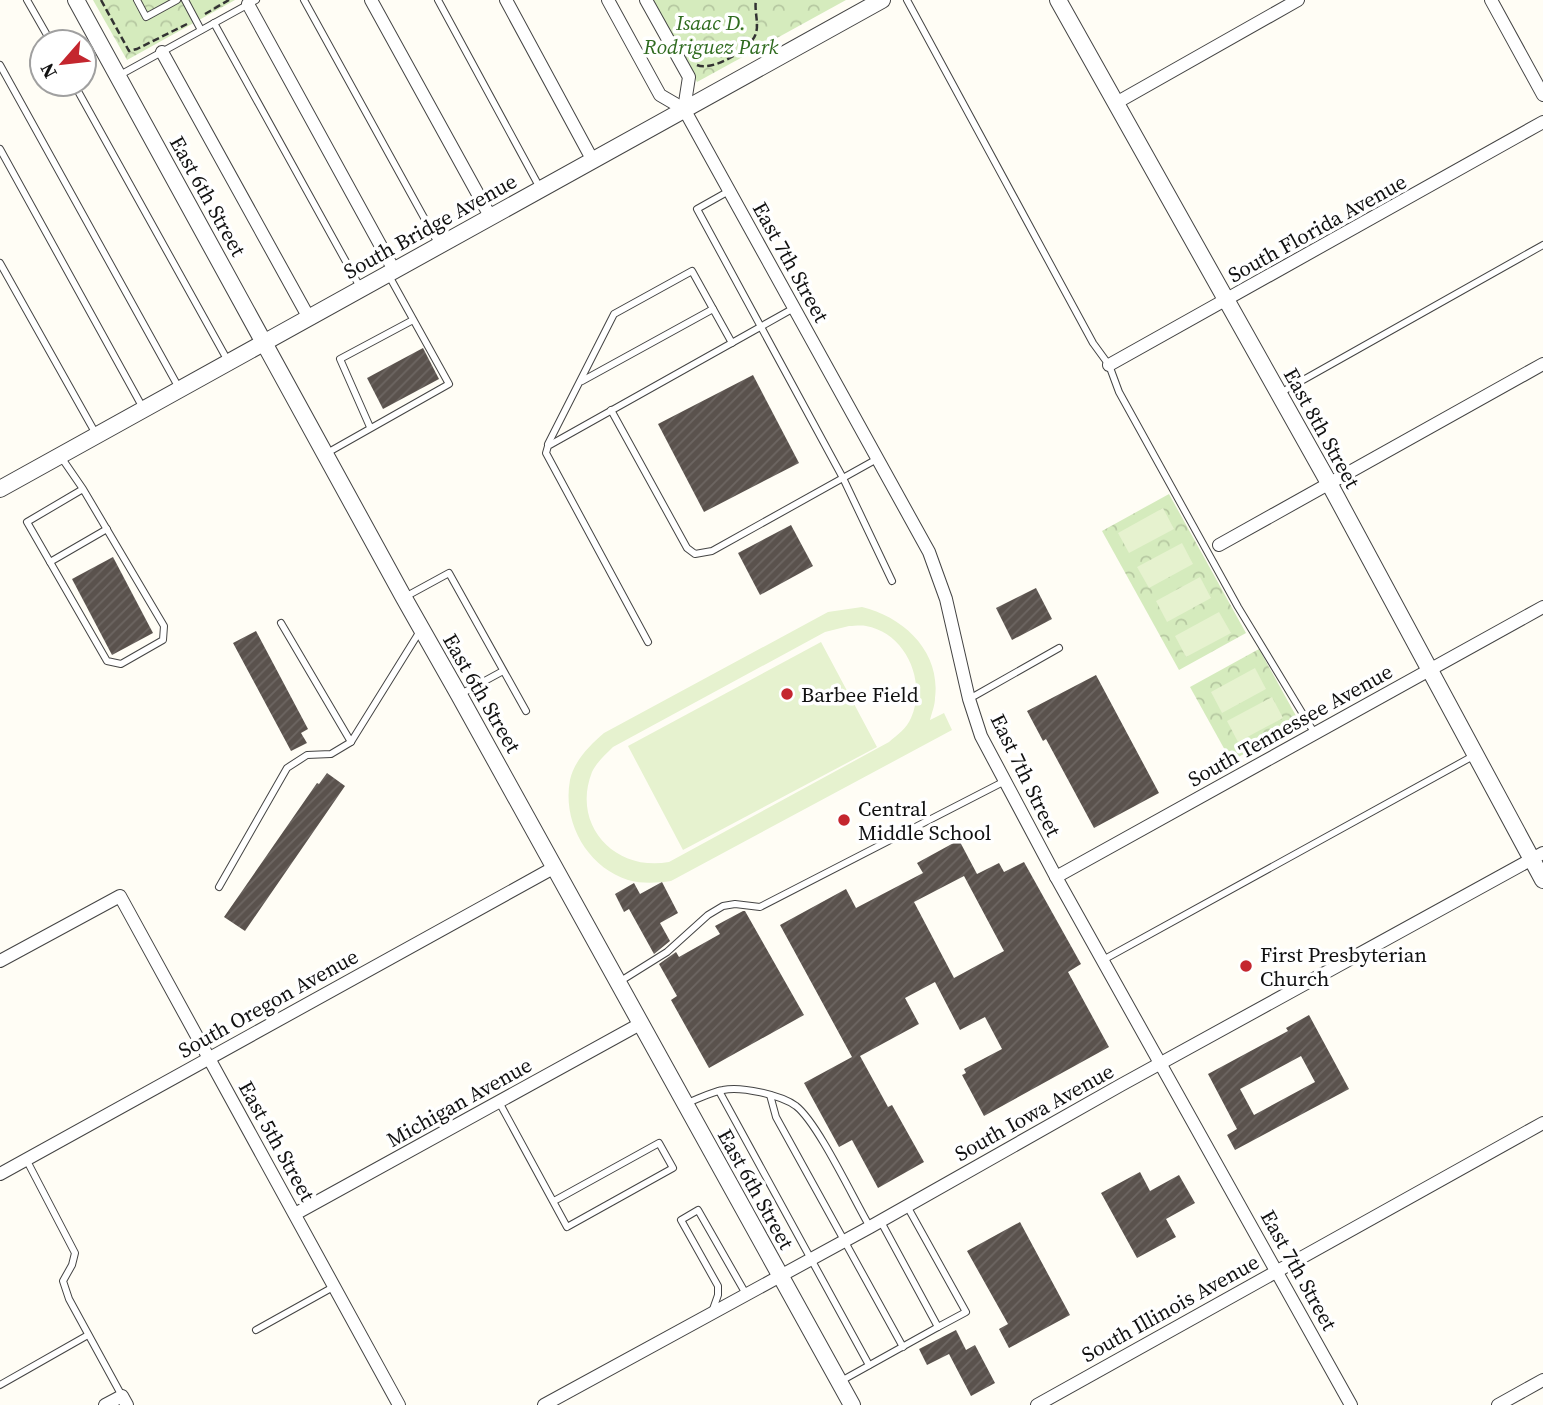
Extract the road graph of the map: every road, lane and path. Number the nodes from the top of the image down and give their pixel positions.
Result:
1 (27, 0) edge
2 (76, 0) edge
3 (101, 0) edge
4 (137, 0) edge
5 (177, 0) edge
6 (185, 0) edge
7 (229, 0) edge
8 (304, 0) edge
9 (371, 0) edge
10 (438, 0) edge
11 (506, 0) edge
12 (608, 0) edge
13 (646, 0) edge
14 (756, 0) edge
15 (882, 0) edge
16 (907, 0) edge
17 (1058, 0) edge
18 (1298, 0) edge
19 (1491, 0) edge
20 (252, 2) edge
21 (204, 14) dead end
22 (214, 23) junction
23 (182, 26) dead end
24 (43, 28) edge
25 (201, 30) junction
26 (162, 52) junction
27 (692, 60) dead end
28 (0, 65) edge
29 (118, 76) junction
30 (1543, 95) edge
31 (82, 98) edge
32 (1116, 103) junction
33 (684, 109) junction
34 (1543, 122) edge
35 (0, 149) edge
36 (592, 159) junction
37 (540, 188) junction
38 (729, 191) junction
39 (490, 216) junction
40 (439, 245) junction
41 (1543, 245) edge
42 (0, 262) edge
43 (391, 272) junction
44 (361, 289) junction
45 (1227, 301) junction
46 (794, 308) junction
47 (713, 309) junction
48 (309, 318) junction
49 (413, 320) junction
50 (761, 326) junction
51 (265, 343) junction
52 (732, 343) junction
53 (229, 363) junction
54 (1543, 364) edge
55 (1109, 365) junction
56 (580, 382) junction
57 (180, 389) junction
58 (1278, 394) junction
59 (144, 409) junction
60 (611, 410) junction
61 (370, 427) junction
62 (97, 435) junction
63 (548, 446) junction
64 (326, 454) junction
65 (60, 455) junction
66 (878, 459) junction
67 (843, 478) junction
68 (1329, 483) junction
69 (0, 489) edge
70 (83, 489) junction
71 (107, 529) junction
72 (1219, 545) dead end
73 (50, 562) junction
74 (892, 581) dead end
75 (404, 598) junction
76 (1543, 607) edge
77 (281, 623) dead end
78 (421, 629) junction
79 (648, 642) dead end
80 (1059, 648) dead end
81 (503, 671) junction
82 (1429, 671) junction
83 (460, 695) junction
84 (969, 699) junction
85 (526, 711) dead end
86 (1315, 734) junction
87 (351, 741) junction
88 (1475, 755) junction
89 (1005, 781) junction
90 (1537, 857) edge
91 (555, 867) junction
92 (1056, 877) junction
93 (1543, 880) edge
94 (219, 887) dead end
95 (1103, 960) junction
96 (0, 961) edge
97 (618, 983) junction
98 (640, 1024) junction
99 (208, 1058) junction
100 (1161, 1063) junction
101 (719, 1091) junction
102 (769, 1095) junction
103 (499, 1102) junction
104 (685, 1104) junction
105 (1543, 1123) edge
106 (26, 1159) junction
107 (0, 1174) edge
108 (554, 1201) junction
109 (906, 1206) junction
110 (295, 1214) junction
111 (875, 1224) junction
112 (845, 1241) junction
113 (812, 1258) junction
114 (1277, 1270) junction
115 (780, 1275) junction
116 (335, 1286) junction
117 (746, 1294) junction
118 (712, 1312) junction
119 (938, 1327) junction
120 (256, 1330) dead end
121 (88, 1335) junction
122 (903, 1347) junction
123 (870, 1365) junction
124 (1543, 1380) edge
125 (839, 1382) junction
126 (0, 1385) edge
127 (124, 1401) edge
128 (105, 1405) edge
129 (399, 1405) edge
130 (544, 1405) edge
131 (852, 1405) edge
132 (1037, 1405) edge
133 (1351, 1405) edge
134 (1498, 1405) edge

1 - 24 lane
2 - 29 street, East 6th Street
3 - 23 path
4 - 5 lane
6 - 25 lane
7 - 21 path
8 - 40 lane
9 - 39 street
10 - 37 lane
11 - 36 street
12 - 33 street, East 7th Street
13 - 33 street
14 - 27 path
15 - 33 street, South Bridge Avenue
16 - 55 lane
17 - 32 street, East 8th Street
18 - 32 street
19 - 30 street
20 - 22 lane
20 - 43 street
22 - 25 lane
22 - 44 lane
25 - 26 lane
26 - 29 lane
26 - 48 street
28 - 57 lane
29 - 51 street, East 6th Street
31 - 53 lane
32 - 45 street, East 8th Street
33 - 36 street, South Bridge Avenue
33 - 38 street, East 7th Street
34 - 45 street, South Florida Avenue
35 - 59 lane
36 - 37 street, South Bridge Avenue
37 - 39 street, South Bridge Avenue
38 - 46 street, East 7th Street
38 - 50 lane
39 - 40 street, South Bridge Avenue
40 - 43 street, South Bridge Avenue
41 - 58 lane
42 - 62 lane
43 - 44 street, South Bridge Avenue
43 - 49 lane
44 - 48 street, South Bridge Avenue
45 - 55 street, South Florida Avenue
45 - 58 street, East 8th Street
46 - 50 lane
46 - 66 street, East 7th Street
47 - 52 lane
47 - 56 lane
47 - 56 lane
48 - 51 street, South Bridge Avenue
49 - 61 lane
49 - 61 lane
50 - 52 lane
50 - 67 lane
51 - 53 street, South Bridge Avenue
51 - 64 street, East 6th Street
52 - 60 lane
53 - 57 street, South Bridge Avenue
54 - 68 street
55 - 86 lane
56 - 63 lane
57 - 59 street, South Bridge Avenue
58 - 68 street, East 8th Street
59 - 62 street, South Bridge Avenue
60 - 63 lane
60 - 67 lane
61 - 64 lane
62 - 65 street, South Bridge Avenue
63 - 79 lane
64 - 75 street, East 6th Street
65 - 69 street, South Bridge Avenue
65 - 70 lane
66 - 67 lane
66 - 84 street, East 7th Street
67 - 74 lane
68 - 72 street
68 - 82 street, East 8th Street
70 - 71 lane
70 - 73 lane
71 - 73 lane
71 - 73 lane
75 - 78 street, East 6th Street
75 - 81 lane
76 - 82 street, South Tennessee Avenue
77 - 87 lane
78 - 83 street, East 6th Street
78 - 87 lane
80 - 84 lane
81 - 83 lane
81 - 85 lane
82 - 86 street, South Tennessee Avenue
82 - 88 street, East 8th Street
83 - 91 street, East 6th Street
84 - 89 street, East 7th Street
86 - 92 street, South Tennessee Avenue
87 - 94 lane
88 - 90 street, East 8th Street
88 - 95 lane
89 - 92 street, East 7th Street
89 - 97 lane
90 - 93 street, East 8th Street
90 - 100 street, South Iowa Avenue
91 - 97 street, East 6th Street
91 - 99 street, South Oregon Avenue
92 - 95 street, East 7th Street
95 - 100 street, East 7th Street
96 - 99 street, East 5th Street
97 - 98 street, East 6th Street
98 - 103 street, Michigan Avenue
98 - 104 street, East 6th Street
99 - 106 street, South Oregon Avenue
99 - 110 street, East 5th Street
100 - 109 street, South Iowa Avenue
100 - 114 street, East 7th Street
101 - 102 lane
101 - 104 lane
101 - 113 lane
102 - 111 lane
102 - 112 lane
103 - 108 lane
103 - 110 street, Michigan Avenue
104 - 115 street, East 6th Street
105 - 114 street, South Illinois Avenue
106 - 107 street, South Oregon Avenue
106 - 121 lane
108 - 108 lane
109 - 111 street, South Iowa Avenue
109 - 119 lane
110 - 116 street, East 5th Street
111 - 112 street, South Iowa Avenue
111 - 119 lane
112 - 113 street, South Iowa Avenue
112 - 122 lane
113 - 115 street, South Iowa Avenue
113 - 123 lane
114 - 132 street, South Illinois Avenue
114 - 133 street, East 7th Street
115 - 117 street, South Iowa Avenue
115 - 125 street, East 6th Street
116 - 120 lane
116 - 129 street, East 5th Street
117 - 118 street, South Iowa Avenue
117 - 118 lane
118 - 130 street, South Iowa Avenue
119 - 122 lane
121 - 126 lane
121 - 127 lane
122 - 123 lane
123 - 125 lane
124 - 134 street
125 - 131 street, East 6th Street
127 - 128 street

